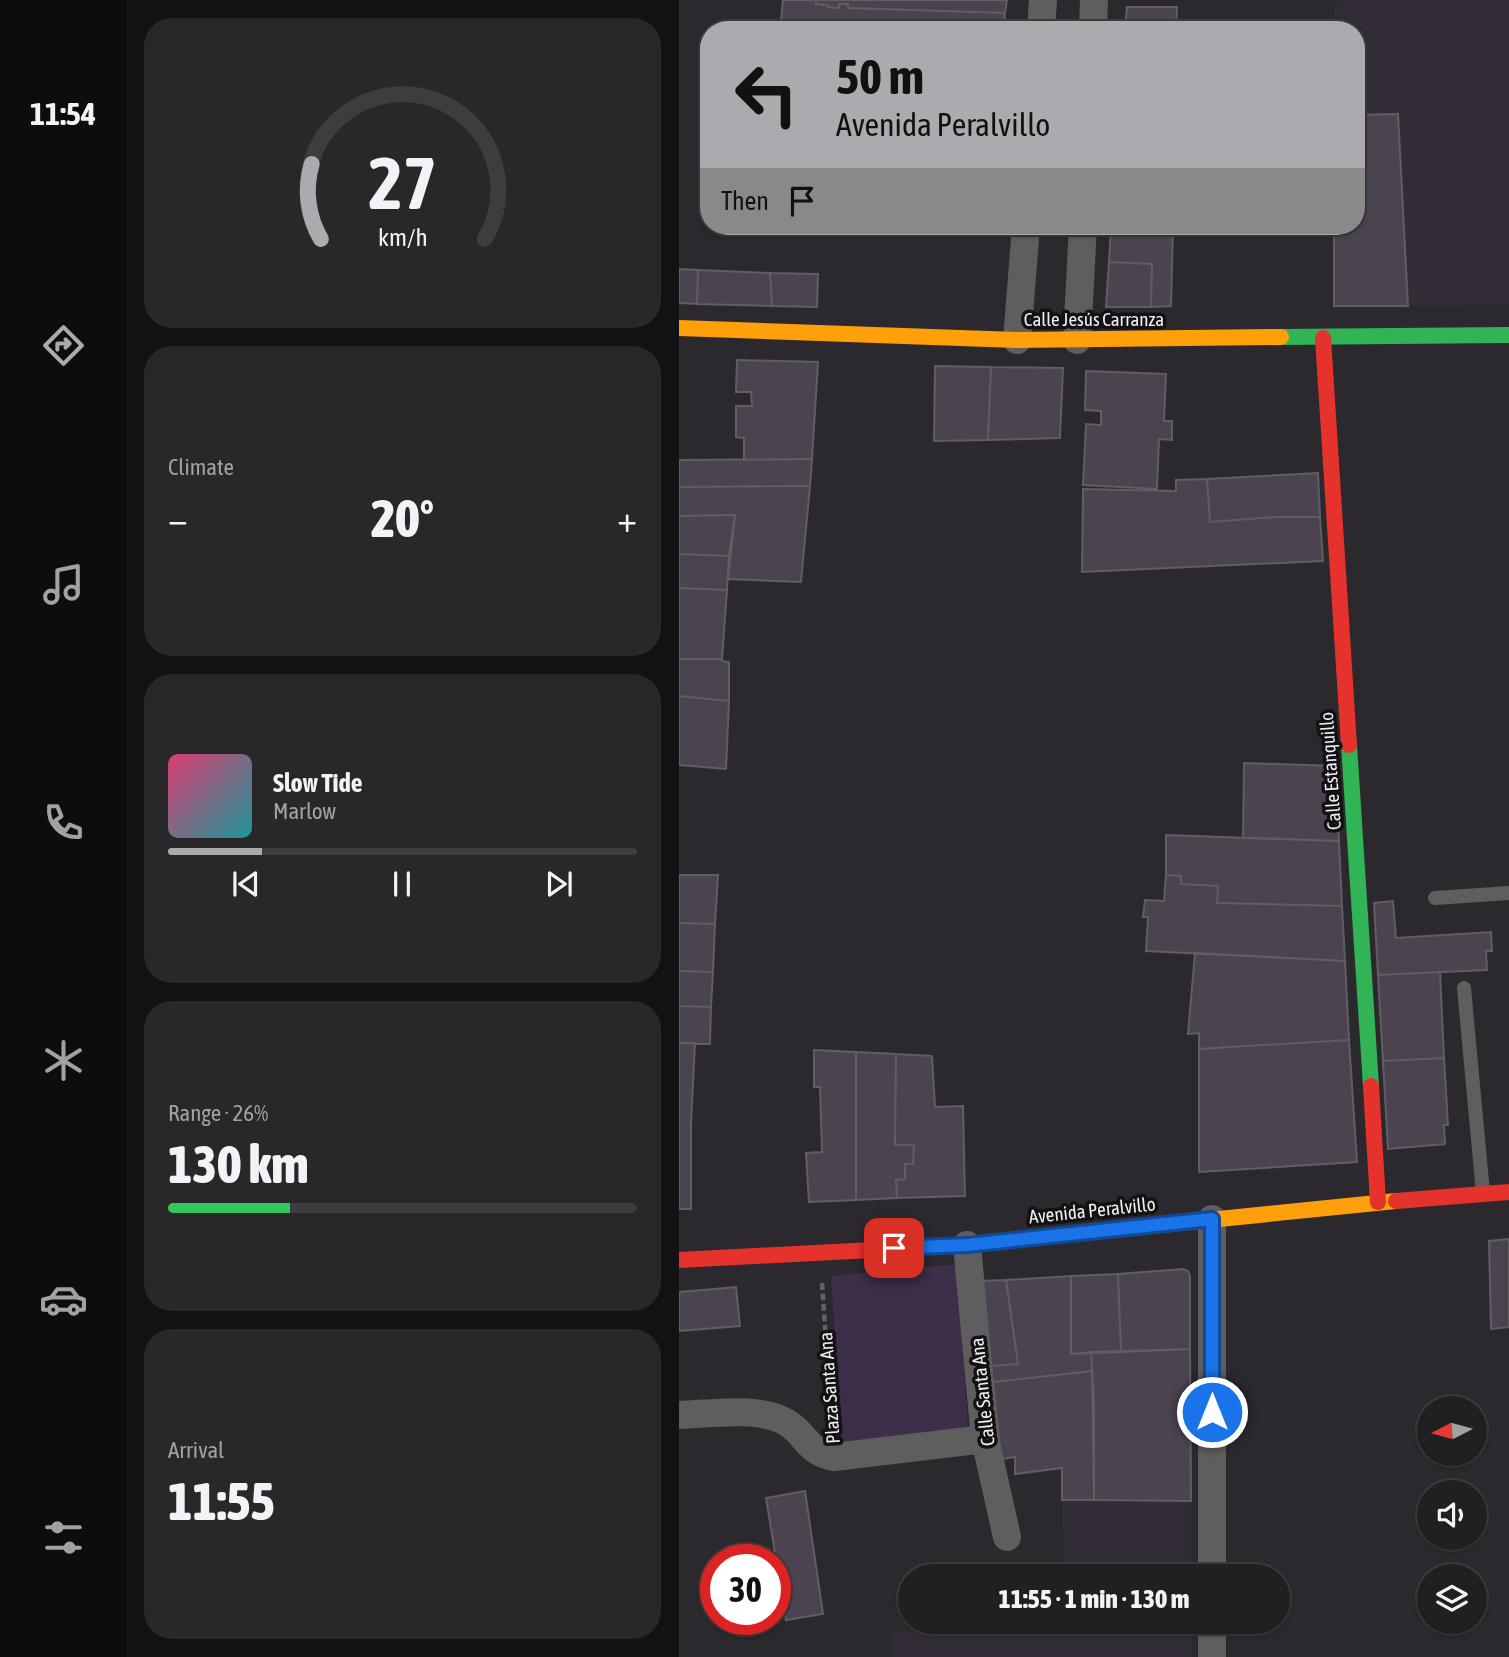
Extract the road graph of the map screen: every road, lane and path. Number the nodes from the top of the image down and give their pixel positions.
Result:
1 (1043, 0) edge
2 (1094, 0) edge
3 (1042, 21) edge
4 (1093, 21) edge
5 (1025, 235) edge
6 (1083, 235) edge
7 (679, 328) edge
8 (1509, 335) edge
9 (1323, 338) junction
10 (1017, 340) junction
11 (1077, 340) junction
12 (1509, 893) edge
13 (1435, 898) dead end
14 (1464, 988) dead end
15 (1509, 1192) edge
16 (1483, 1194) junction
17 (1378, 1202) junction
18 (1212, 1219) junction
19 (967, 1245) junction
20 (820, 1251) junction
21 (679, 1260) edge
22 (679, 1415) edge
23 (985, 1439) junction
24 (834, 1457) junction
25 (1007, 1537) dead end
26 (1212, 1564) edge
27 (1212, 1634) edge
28 (1212, 1657) edge

1 - 3 street
2 - 4 street
5 - 10 street
6 - 11 street
7 - 10 street, Calle Jesús Carranza
8 - 9 street, Calle Jesús Carranza
9 - 11 street, Calle Jesús Carranza
9 - 17 street, Calle Estanquillo
10 - 11 street, Calle Jesús Carranza
12 - 13 lane
14 - 16 lane
15 - 16 street, Avenida Peralvillo
16 - 17 street, Avenida Peralvillo
17 - 18 street, Avenida Peralvillo
18 - 19 street, Avenida Peralvillo
18 - 26 street
19 - 20 street, Avenida Peralvillo
19 - 23 street, Calle Santa Ana
20 - 21 street, Avenida Peralvillo
20 - 24 path, Plaza Santa Ana
22 - 24 street
23 - 24 street, Plaza Santa Ana
23 - 25 street, Calle Santa Ana
27 - 28 street

